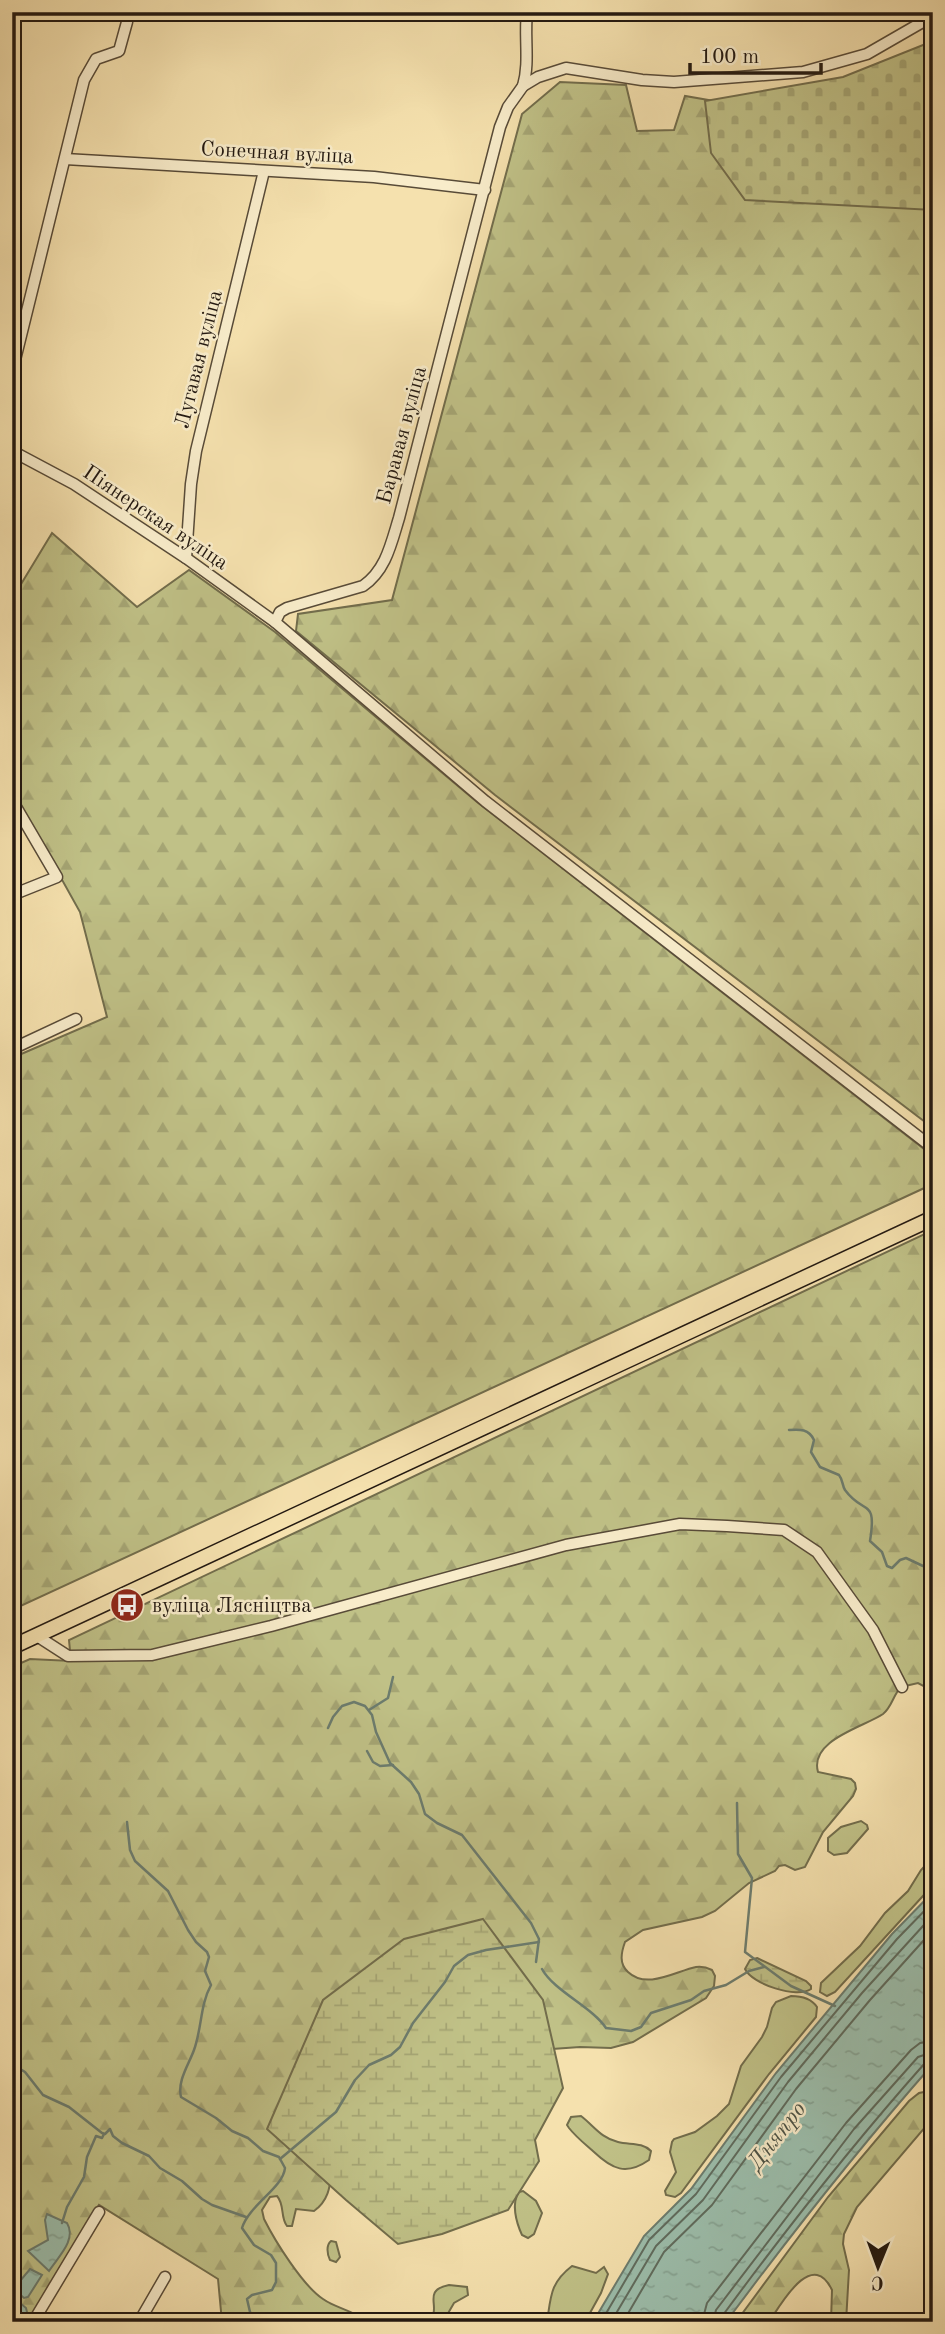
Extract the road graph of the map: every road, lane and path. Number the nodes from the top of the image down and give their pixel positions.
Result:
1 (126, 12) edge
2 (527, 12) edge
3 (933, 16) edge
4 (523, 86) junction
5 (65, 159) junction
6 (264, 171) junction
7 (485, 190) junction
8 (16, 339) edge
9 (12, 372) edge
10 (12, 450) edge
11 (186, 558) junction
12 (275, 622) junction
13 (12, 800) edge
14 (12, 895) edge
15 (76, 1019) dead end
16 (12, 1049) edge
17 (933, 1149) edge
18 (933, 1218) edge
19 (37, 1636) junction
20 (12, 1638) edge
21 (12, 1647) edge
22 (902, 1687) dead end
23 (99, 2212) dead end
24 (165, 2277) dead end
25 (33, 2322) edge
26 (139, 2322) edge

1 - 5 street
2 - 4 street
3 - 4 street
4 - 7 street, Баравая вуліца
5 - 6 street, Сонечная вуліца
5 - 8 street
6 - 7 street, Сонечная вуліца
6 - 11 street, Лугавая вуліца
7 - 12 street, Баравая вуліца
8 - 9 street
10 - 11 street, Піянерская вуліца
11 - 12 street, Піянерская вуліца
12 - 17 street, Піянерская вуліца
13 - 14 street
15 - 16 street
18 - 19 main road
19 - 20 main road
19 - 21 main road
19 - 22 street
23 - 25 street
24 - 26 street

